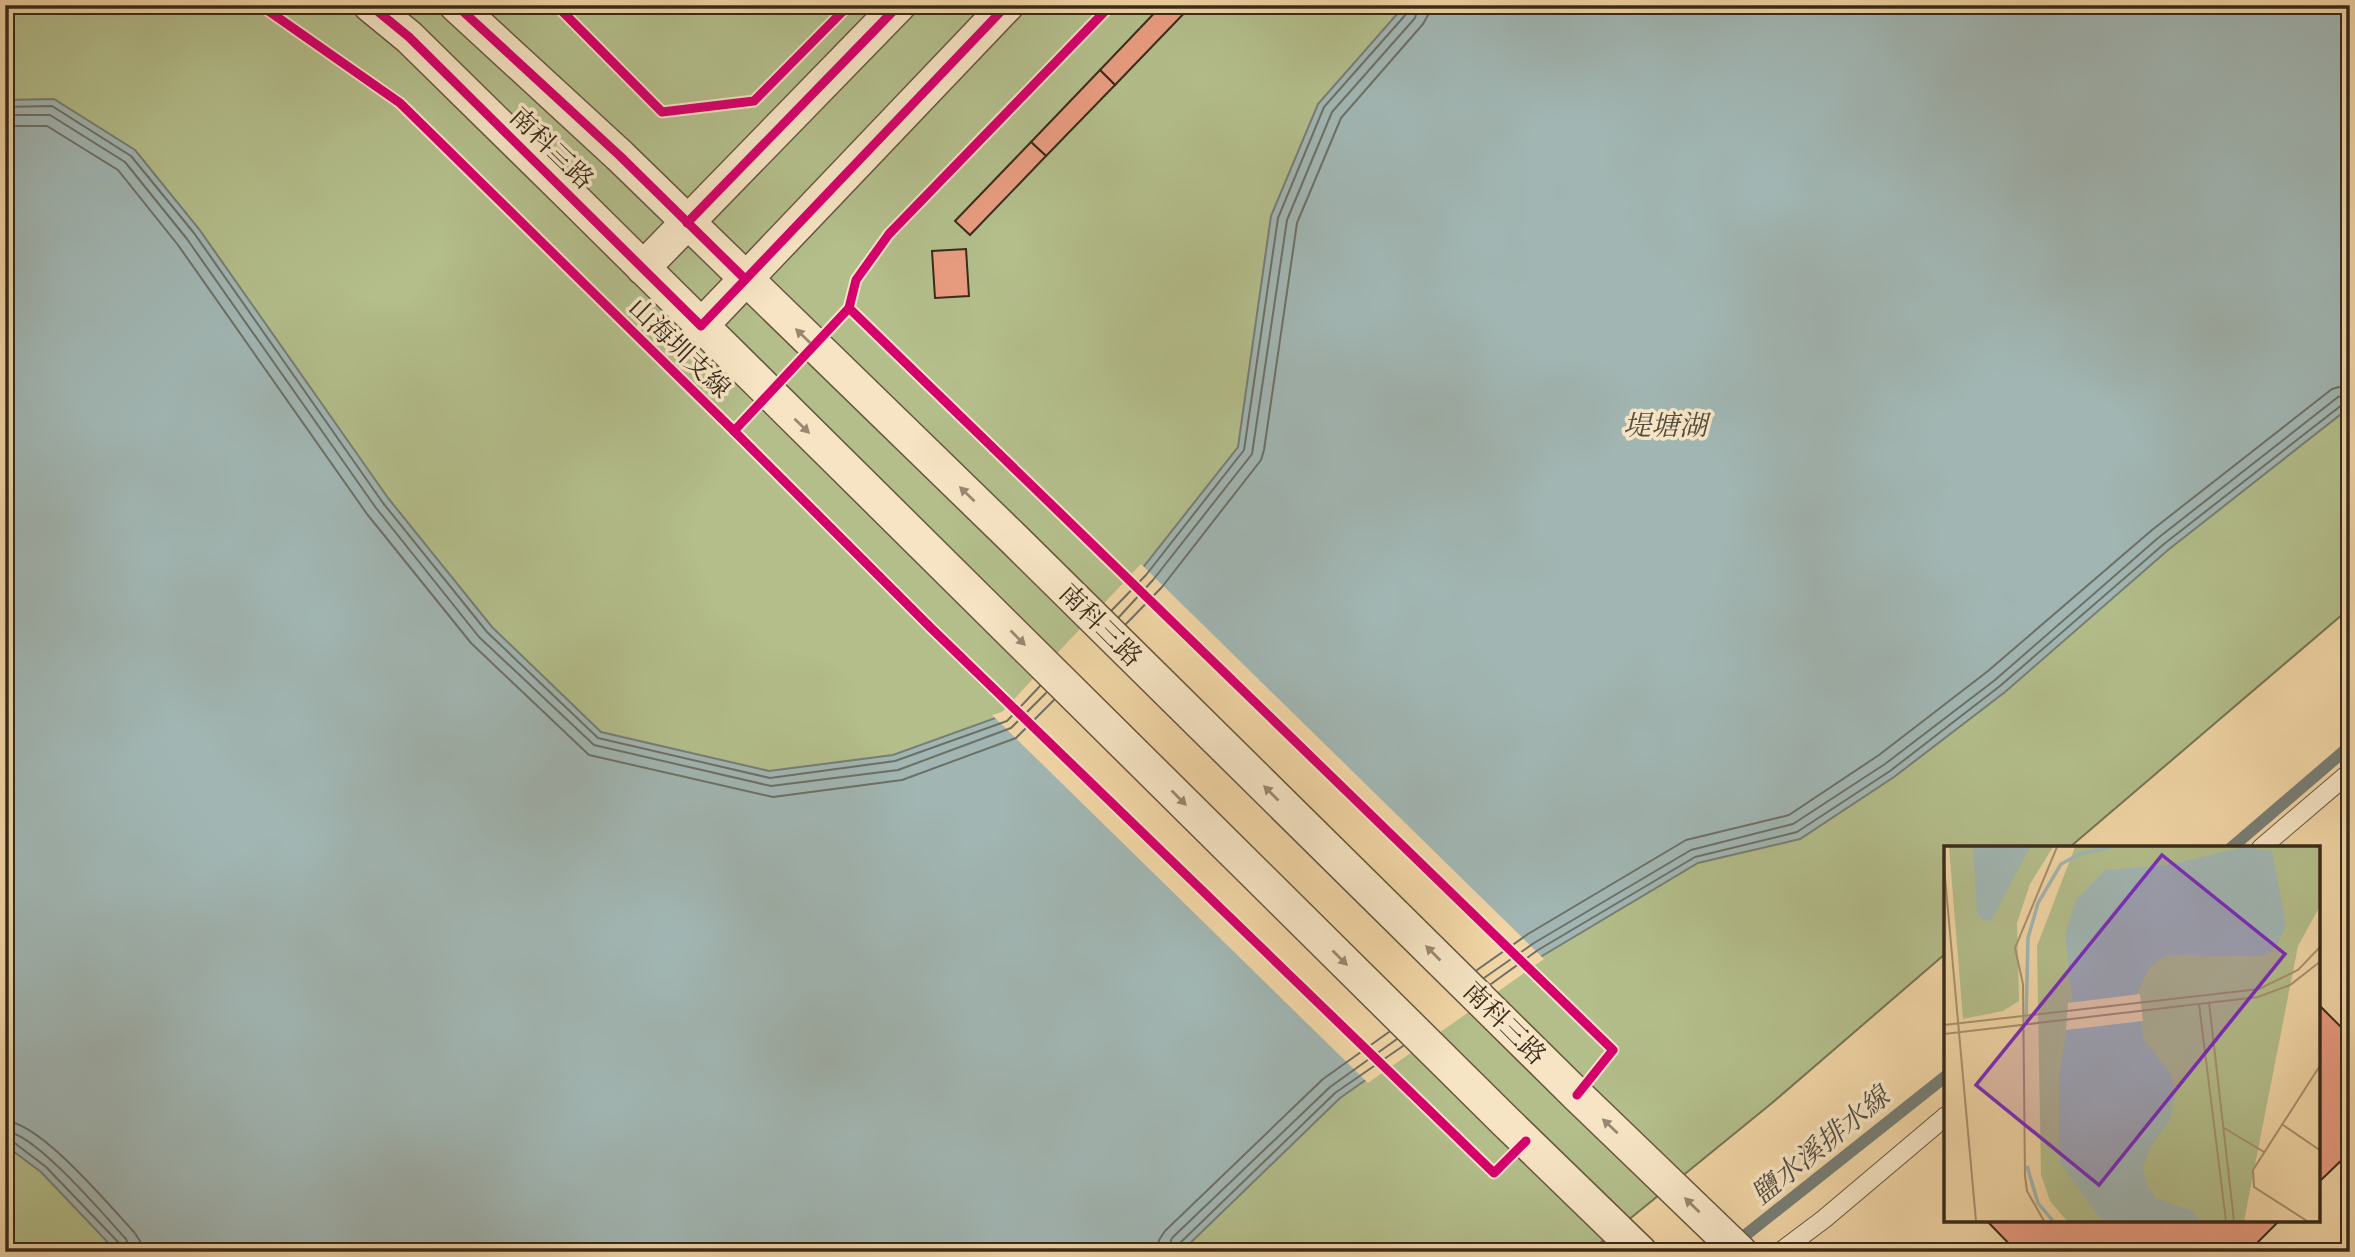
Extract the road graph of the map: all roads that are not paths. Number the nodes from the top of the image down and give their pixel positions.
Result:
1 (370, 5) edge
2 (456, 5) edge
3 (899, 5) edge
4 (1007, 5) edge
5 (687, 223) junction
6 (643, 268) junction
7 (745, 279) junction
8 (701, 326) junction
9 (2350, 772) edge
10 (2263, 846) edge
11 (1944, 1116) edge
12 (1640, 1252) edge
13 (1740, 1252) edge
14 (1780, 1252) edge

1 - 6 street, 南科三路
2 - 5 street, 南科三路
3 - 5 street
4 - 7 street
5 - 6 street
5 - 7 street, 南科三路
6 - 8 street, 南科三路
7 - 8 street
13 -> 7 street, 南科三路
8 -> 12 street, 南科三路
9 - 10 lane
11 - 14 lane

